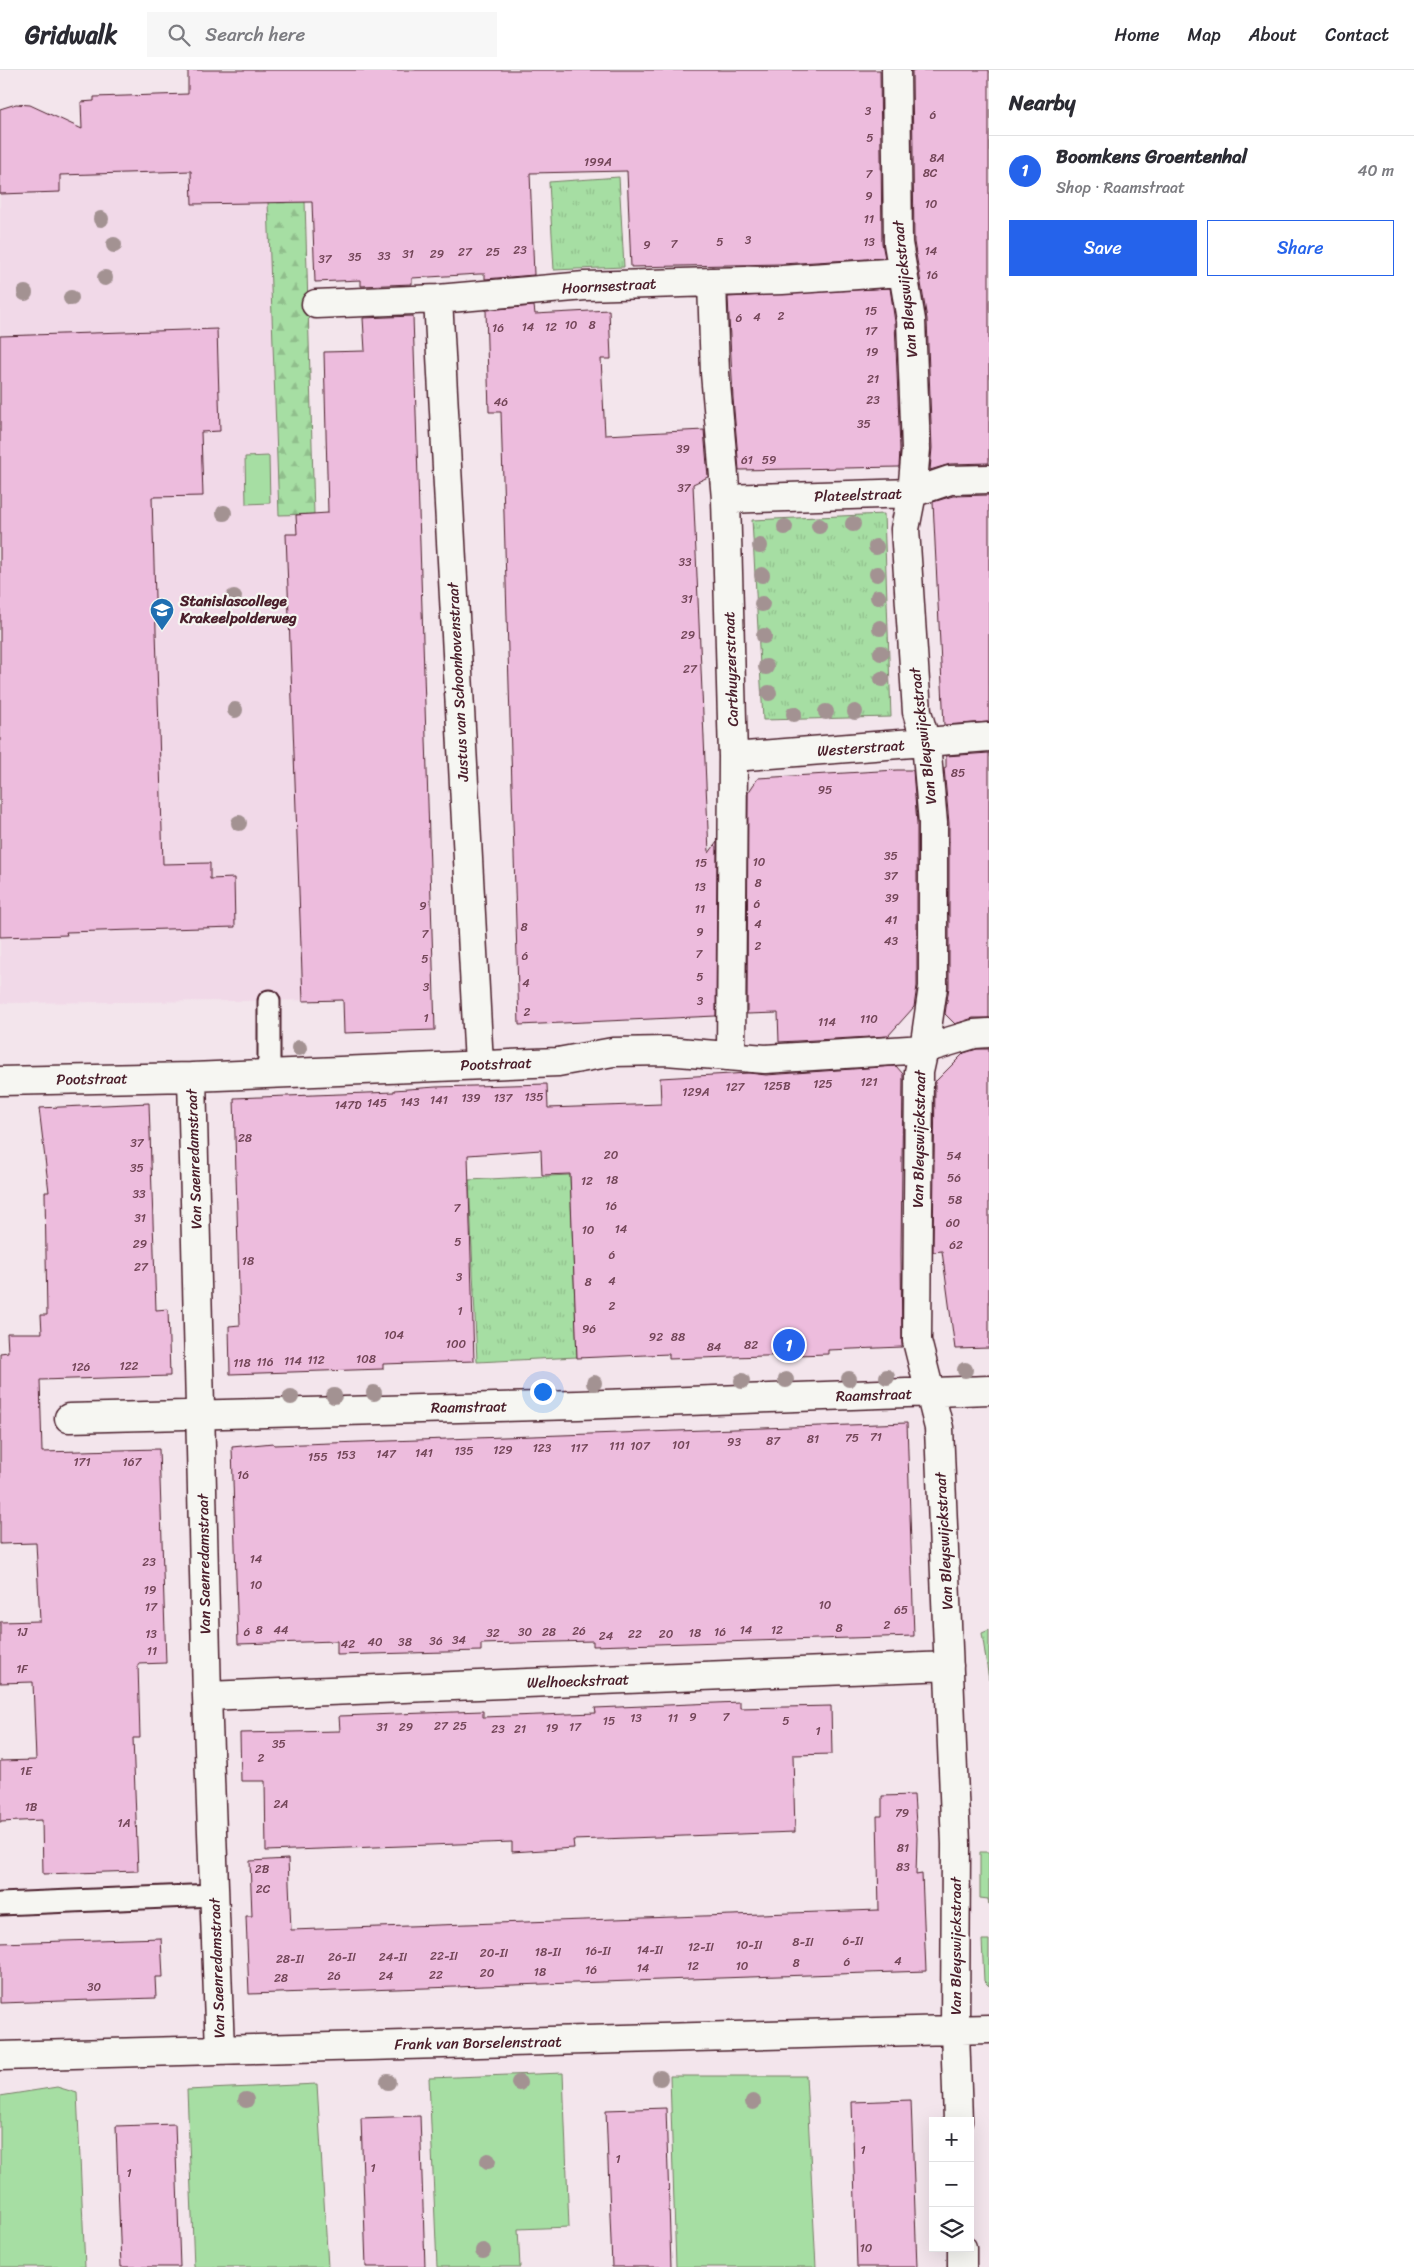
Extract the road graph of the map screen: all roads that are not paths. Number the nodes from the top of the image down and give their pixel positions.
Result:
1 (896, 70) edge
2 (902, 272) junction
3 (712, 282) junction
4 (438, 299) junction
5 (316, 304) dead end
6 (989, 479) edge
7 (912, 493) junction
8 (726, 499) junction
9 (989, 737) edge
10 (926, 743) junction
11 (734, 757) junction
12 (269, 1001) dead end
13 (989, 1033) edge
14 (924, 1049) junction
15 (731, 1056) junction
16 (479, 1064) junction
17 (269, 1073) junction
18 (192, 1077) junction
19 (0, 1081) edge
20 (989, 1390) edge
21 (929, 1393) junction
22 (202, 1414) junction
23 (69, 1418) dead end
24 (950, 1666) junction
25 (207, 1696) junction
26 (214, 1895) junction
27 (0, 1904) edge
28 (989, 2029) edge
29 (955, 2030) junction
30 (220, 2050) junction
31 (0, 2056) edge
32 (958, 2117) edge
33 (962, 2252) edge
34 (962, 2267) edge

1 - 2 street, Van Bleyswijckstraat
2 - 3 street, Hoornsestraat
2 - 7 street, Van Bleyswijckstraat
3 - 4 street, Hoornsestraat
3 - 8 street, Carthuyzerstraat
4 - 5 street, Hoornsestraat
4 - 16 street, Justus van Schoonhovenstraat
6 - 7 street, Plateelstraat
7 - 8 street, Plateelstraat
7 - 10 street, Van Bleyswijckstraat
8 - 11 street, Carthuyzerstraat
9 - 10 street, Westerstraat
10 - 11 street, Westerstraat
10 - 14 street, Van Bleyswijckstraat
11 - 15 street, Carthuyzerstraat
12 - 17 lane
13 - 14 street, Pootstraat
14 - 15 street, Pootstraat
14 - 21 street, Van Bleyswijckstraat
15 - 16 street, Pootstraat
16 - 17 street, Pootstraat
17 - 18 street, Pootstraat
18 - 19 street, Pootstraat
18 - 22 street, Van Saenredamstraat
20 - 21 street, Raamstraat
21 - 22 street, Raamstraat
21 - 24 street, Van Bleyswijckstraat
22 - 23 street, Raamstraat
22 - 25 street, Van Saenredamstraat
24 - 25 street, Welhoeckstraat
24 - 29 street, Van Bleyswijckstraat
25 - 26 street, Van Saenredamstraat
26 - 27 lane
26 - 30 street, Van Saenredamstraat
28 - 29 street, Frank van Borselenstraat
29 - 30 street, Frank van Borselenstraat
29 - 32 street, Van Bleyswijckstraat
30 - 31 street, Frank van Borselenstraat
33 - 34 street

